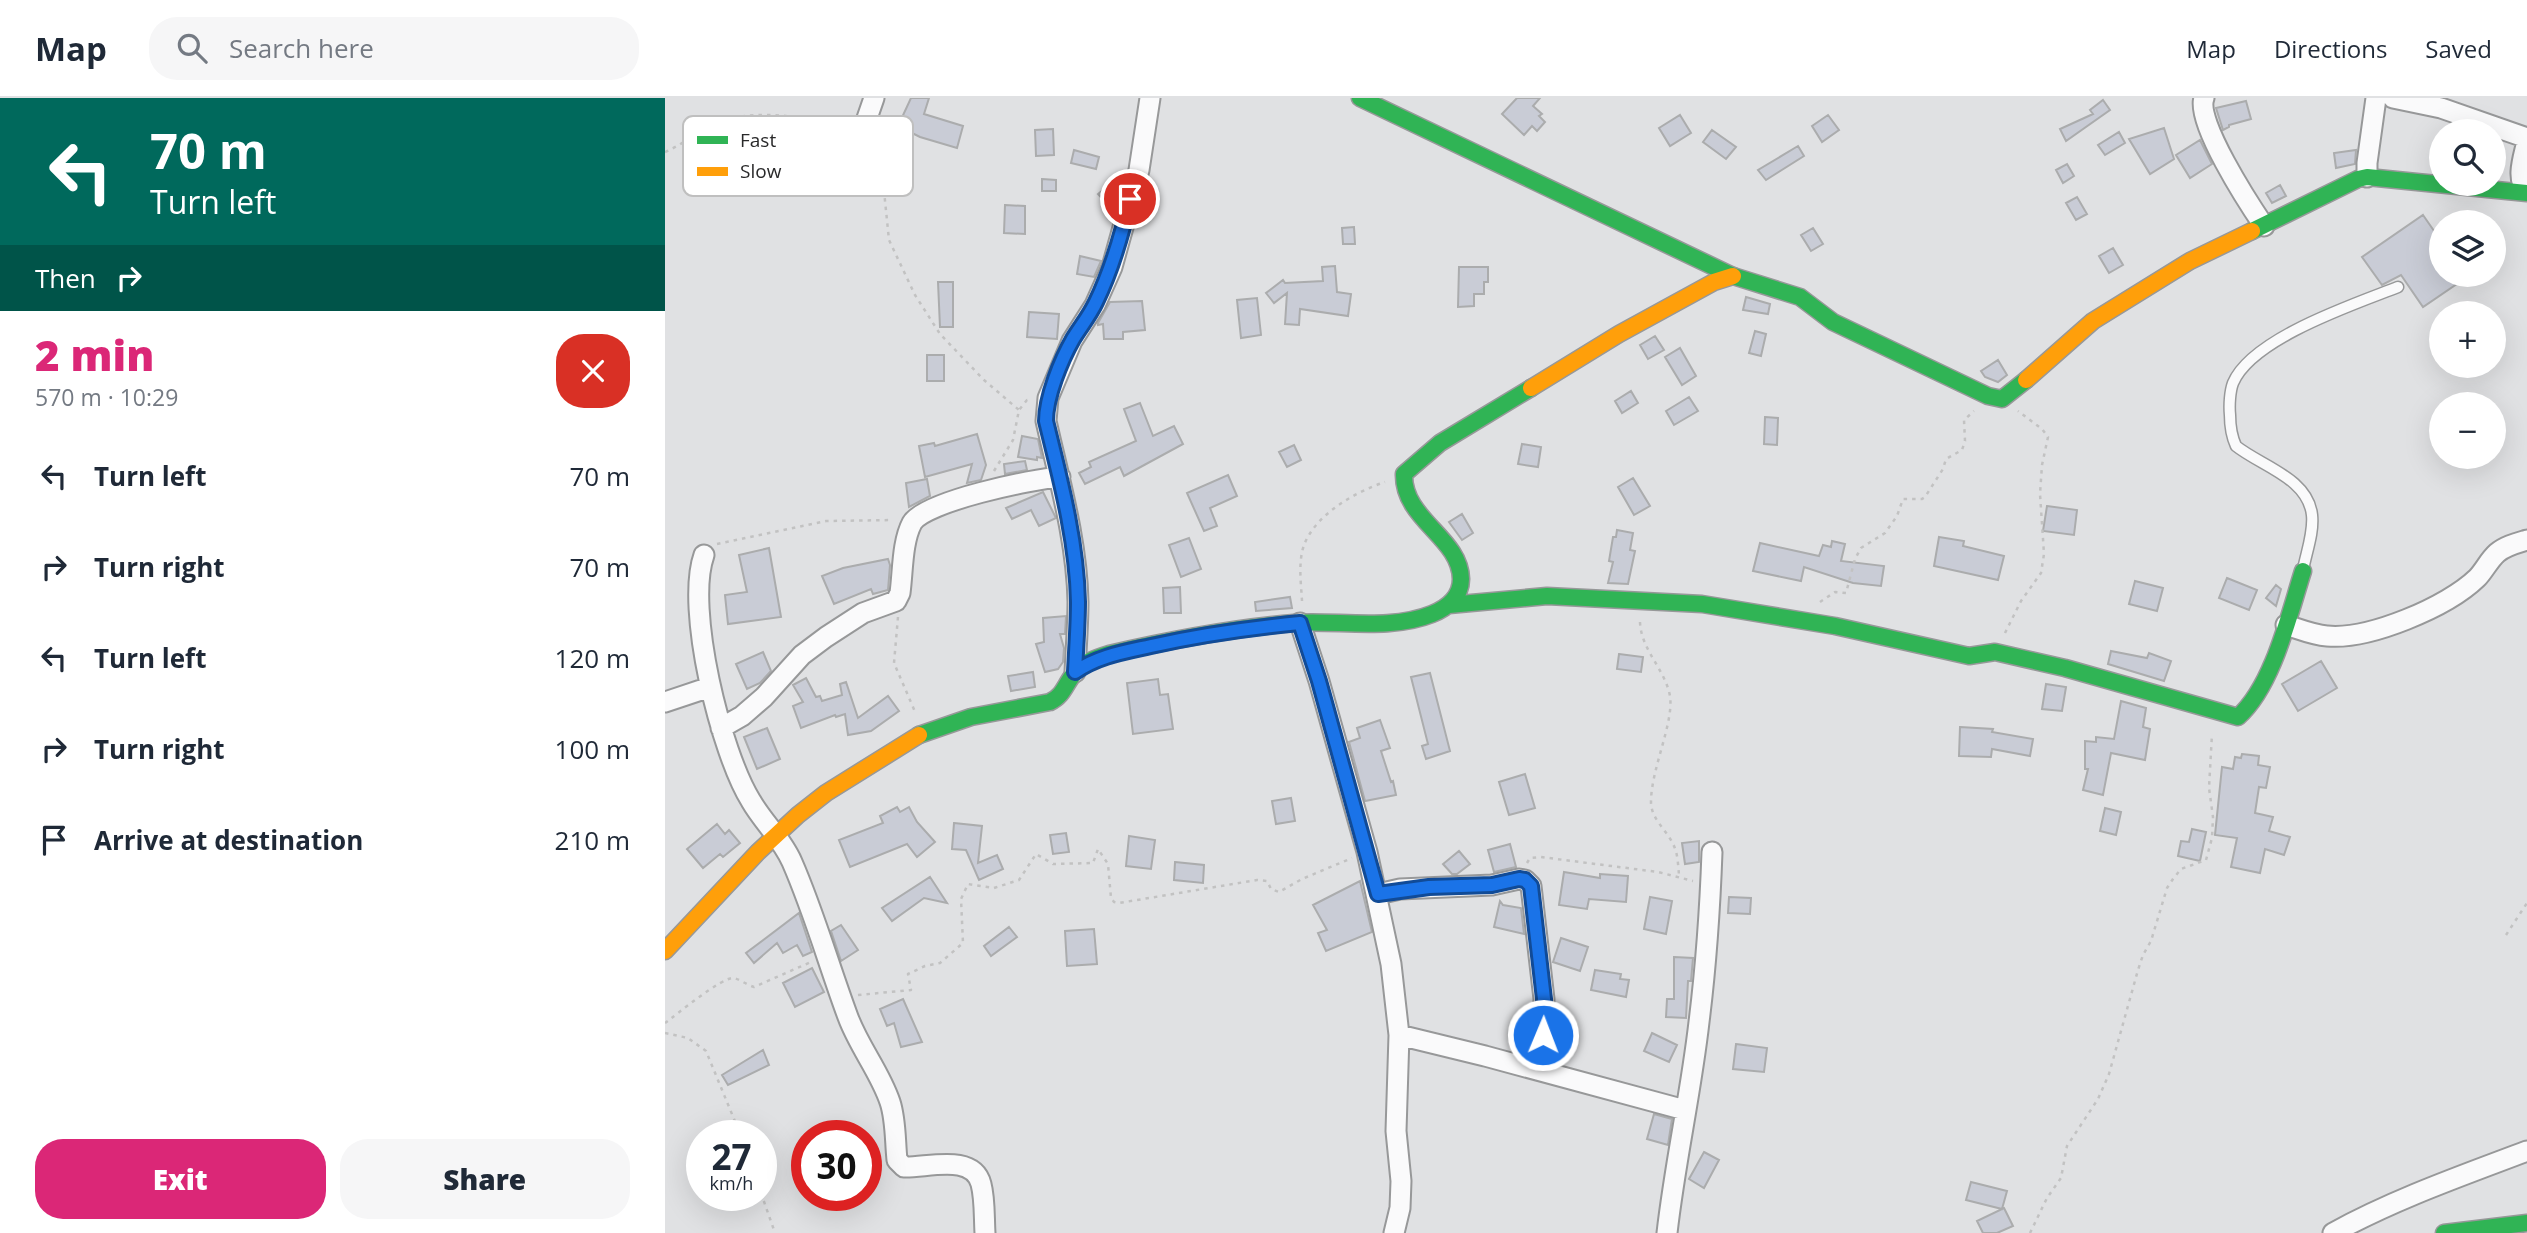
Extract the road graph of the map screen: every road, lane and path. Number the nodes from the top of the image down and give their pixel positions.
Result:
1 (874, 98) edge
2 (1150, 98) edge
3 (1360, 98) edge
4 (2204, 98) edge
5 (2376, 98) edge
6 (2393, 98) edge
7 (748, 116) edge
8 (771, 116) edge
9 (868, 116) edge
10 (2527, 140) edge
11 (683, 142) edge
12 (665, 152) edge
13 (2367, 177) junction
14 (2527, 191) edge
15 (885, 196) edge
16 (2264, 226) junction
17 (1733, 276) junction
18 (2398, 287) dead end
19 (1048, 398) junction
20 (1995, 398) junction
21 (1019, 410) junction
22 (1404, 474) junction
23 (1061, 477) junction
24 (982, 492) junction
25 (914, 520) junction
26 (2527, 540) edge
27 (704, 555) joint
28 (2303, 571) joint
29 (1639, 600) junction
30 (896, 601) junction
31 (1449, 605) junction
32 (1799, 620) junction
33 (1300, 623) junction
34 (2285, 625) junction
35 (1995, 652) junction
36 (1075, 672) junction
37 (710, 687) junction
38 (665, 702) edge
39 (2212, 710) junction
40 (721, 727) junction
41 (925, 732) junction
42 (776, 834) junction
43 (1367, 852) junction
44 (1712, 852) dead end
45 (1679, 875) junction
46 (1525, 880) junction
47 (1711, 890) junction
48 (1378, 894) junction
49 (2527, 903) edge
50 (2507, 935) dead end
51 (665, 951) edge
52 (825, 955) junction
53 (836, 984) junction
54 (665, 1023) edge
55 (665, 1032) edge
56 (1399, 1035) junction
57 (1538, 1070) junction
58 (1685, 1110) junction
59 (734, 1120) edge
60 (2527, 1151) edge
61 (767, 1211) edge
62 (2527, 1223) edge
63 (775, 1233) edge
64 (985, 1233) edge
65 (1394, 1233) edge
66 (1667, 1233) edge
67 (2029, 1233) edge
68 (2333, 1233) edge
69 (2444, 1233) edge

1 - 9 street
2 - 19 street
3 - 17 street
4 - 16 street
5 - 13 street
6 - 10 street
7 - 8 path
10 - 14 street
11 - 12 path
13 - 14 street
13 - 16 street
15 - 21 path
16 - 20 street
17 - 20 street
17 - 22 street
18 - 28 lane
19 - 21 path
19 - 23 street
20 - 32 path
20 - 35 path
21 - 24 path
22 - 31 street
22 - 33 path
23 - 24 street
23 - 36 street
24 - 25 street
25 - 27 path
25 - 30 street
26 - 34 street
27 - 37 street
28 - 34 street
29 - 31 street
29 - 32 street
29 - 45 path
30 - 40 street
30 - 41 path
31 - 33 street
32 - 35 street
33 - 36 street
33 - 43 street
34 - 39 street
35 - 39 street
36 - 41 street
37 - 38 street
37 - 40 street
39 - 67 path
40 - 42 street
41 - 42 street
42 - 51 street
42 - 52 street
43 - 48 street
43 - 53 path
44 - 47 street
45 - 46 path
45 - 47 path
46 - 48 street
46 - 57 street
47 - 58 street
48 - 56 street
49 - 50 path
52 - 53 street
52 - 54 path
53 - 64 street
55 - 59 path
56 - 57 street
56 - 65 street
57 - 58 street
58 - 66 street
60 - 68 street
61 - 63 path
62 - 69 street

